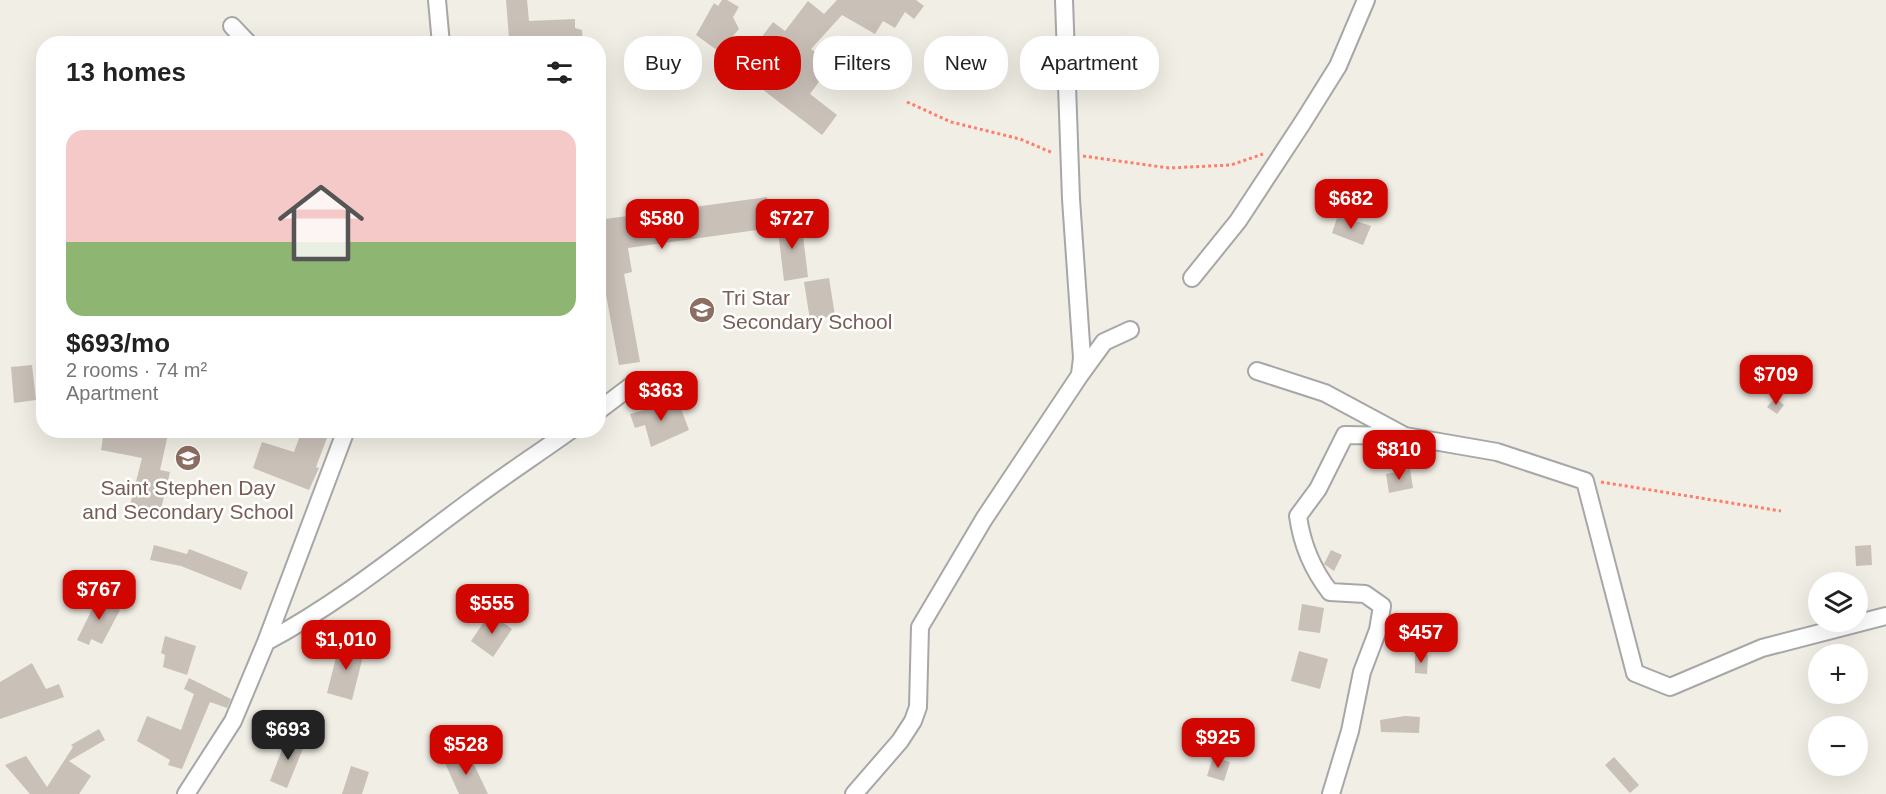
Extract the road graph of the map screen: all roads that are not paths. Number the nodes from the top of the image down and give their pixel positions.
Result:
1 (437, 0) edge
2 (1064, 0) edge
3 (1366, 0) edge
4 (232, 26) dead end
5 (241, 36) edge
6 (440, 36) edge
7 (1192, 278) dead end
8 (1130, 330) dead end
9 (1257, 371) dead end
10 (1080, 375) junction
11 (631, 386) dead end
12 (606, 405) edge
13 (1405, 436) junction
14 (343, 438) edge
15 (560, 438) edge
16 (1886, 616) edge
17 (266, 642) junction
18 (186, 794) edge
19 (854, 794) edge
20 (1331, 794) edge

1 - 6 street
2 - 10 street
3 - 7 street
4 - 5 street
8 - 10 street
9 - 13 street
10 - 19 street
11 - 12 street
13 - 16 street
13 - 20 street
14 - 17 street
15 - 17 street
17 - 18 street

